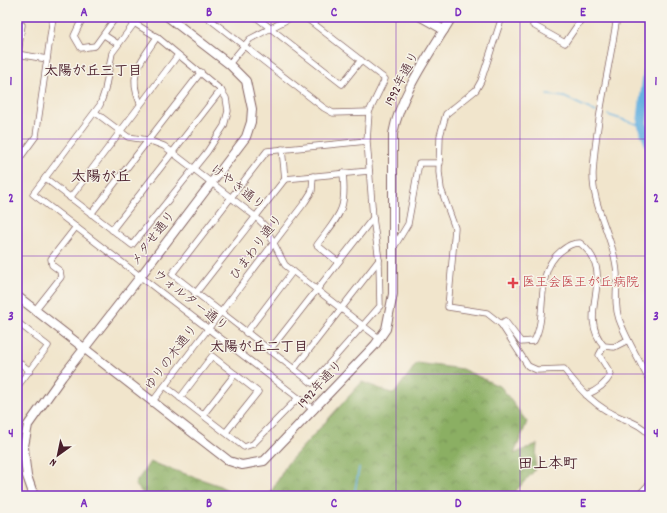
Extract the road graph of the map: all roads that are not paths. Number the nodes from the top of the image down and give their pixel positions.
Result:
1 (53, 17) edge
2 (83, 17) edge
3 (116, 17) edge
4 (139, 17) edge
5 (168, 17) edge
6 (207, 17) edge
7 (256, 17) edge
8 (292, 17) edge
9 (305, 17) edge
10 (421, 17) edge
11 (452, 17) edge
12 (502, 17) edge
13 (583, 17) edge
14 (616, 17) edge
15 (134, 23) junction
16 (17, 24) edge
17 (533, 25) dead end
18 (270, 28) junction
19 (444, 30) junction
20 (104, 35) junction
21 (157, 37) junction
22 (118, 44) junction
23 (243, 46) junction
24 (178, 55) junction
25 (17, 56) edge
26 (47, 60) junction
27 (361, 60) junction
28 (229, 64) junction
29 (201, 72) junction
30 (221, 90) junction
31 (140, 103) junction
32 (369, 112) junction
33 (96, 113) junction
34 (119, 131) junction
35 (148, 140) junction
36 (367, 141) junction
37 (282, 149) junction
38 (173, 152) junction
39 (17, 161) edge
40 (440, 163) junction
41 (194, 169) junction
42 (369, 171) junction
43 (343, 173) junction
44 (313, 176) junction
45 (45, 178) junction
46 (285, 179) junction
47 (212, 183) junction
48 (70, 198) junction
49 (232, 198) junction
50 (91, 214) junction
51 (256, 217) junction
52 (373, 218) junction
53 (76, 227) junction
54 (112, 230) junction
55 (273, 244) junction
56 (393, 247) junction
57 (379, 260) junction
58 (338, 262) junction
59 (293, 271) junction
60 (140, 277) junction
61 (317, 290) junction
62 (195, 294) junction
63 (17, 296) edge
64 (341, 308) junction
65 (34, 310) junction
66 (220, 313) junction
67 (17, 322) edge
68 (501, 324) junction
69 (364, 326) junction
70 (208, 329) junction
71 (246, 333) junction
72 (380, 338) junction
73 (628, 340) junction
74 (604, 346) junction
75 (84, 348) junction
76 (269, 351) junction
77 (17, 361) edge
78 (294, 369) junction
79 (30, 371) junction
80 (235, 374) junction
81 (650, 382) edge
82 (165, 386) junction
83 (17, 387) edge
84 (586, 395) junction
85 (180, 398) junction
86 (298, 398) junction
87 (153, 401) junction
88 (314, 410) junction
89 (203, 415) junction
90 (226, 432) junction
91 (650, 435) edge
92 (650, 483) edge
93 (34, 496) edge
94 (638, 496) edge

1 - 26 street
2 - 20 street
3 - 20 street
4 - 15 street
5 - 28 street, メタせ通り
6 - 23 street
7 - 18 street
8 - 18 street
9 - 27 street
10 - 19 street
11 - 19 street, 1992年通り
12 - 40 street
13 - 17 street
14 - 73 street
15 - 21 street
15 - 22 street
16 - 25 street
18 - 23 street
18 - 27 street
19 - 56 street, 1992年通り
20 - 22 street
21 - 24 street
21 - 31 street
22 - 33 street
23 - 28 street
23 - 32 street
24 - 29 street
24 - 31 street
25 - 26 street
26 - 39 street
27 - 32 street
28 - 47 street, メタせ通り
29 - 30 street
29 - 35 street
30 - 38 street
30 - 41 street
31 - 34 street
32 - 36 street
33 - 34 street, けやき通り
33 - 45 street
34 - 35 street, けやき通り
34 - 48 street
35 - 38 street, けやき通り
35 - 50 street
36 - 37 street
36 - 42 street
37 - 46 street
37 - 49 street
38 - 41 street, けやき通り
38 - 54 street
40 - 56 street
40 - 68 street
41 - 47 street, けやき通り
41 - 54 street
42 - 43 street
42 - 52 street
43 - 44 street
43 - 58 street
44 - 46 street
44 - 55 street, ひまわり通り
45 - 48 street
45 - 53 street, ウォルター通り
46 - 51 street
47 - 49 street, けやき通り
47 - 60 street, メタせ通り
48 - 50 street
49 - 51 street, けやき通り
49 - 62 street
50 - 54 street
51 - 55 street, けやき通り
51 - 62 street
52 - 57 street
52 - 58 street
53 - 60 street, ウォルター通り
53 - 65 street
55 - 59 street, けやき通り
55 - 66 street, ひまわり通り
56 - 72 street, 1992年通り
57 - 64 street
57 - 69 street
58 - 61 street
59 - 61 street, けやき通り
59 - 71 street
60 - 70 street, ウォルター通り
60 - 75 street, メタせ通り
61 - 64 street, けやき通り
61 - 76 street
62 - 66 street
63 - 65 street, 1992年通り
64 - 69 street, けやき通り
64 - 78 street
65 - 75 street, 1992年通り
66 - 70 street, ひまわり通り
66 - 71 street
67 - 79 street
68 - 74 street
68 - 84 street
69 - 72 street, けやき通り
69 - 78 street
70 - 82 street, ゆりの木通り
70 - 86 street, ウォルター通り
71 - 76 street
72 - 88 street, 1992年通り
73 - 74 street
73 - 81 street
74 - 84 street
75 - 87 street, 1992年通り
75 - 93 street, メタせ通り
76 - 78 street
77 - 79 street
79 - 83 street
80 - 85 street
80 - 89 street
80 - 90 street
82 - 85 street
82 - 87 street, ゆりの木通り
84 - 91 street
85 - 89 street
86 - 88 street, ウォルター通り
86 - 90 street
87 - 88 street, 1992年通り
89 - 90 street
92 - 94 street

